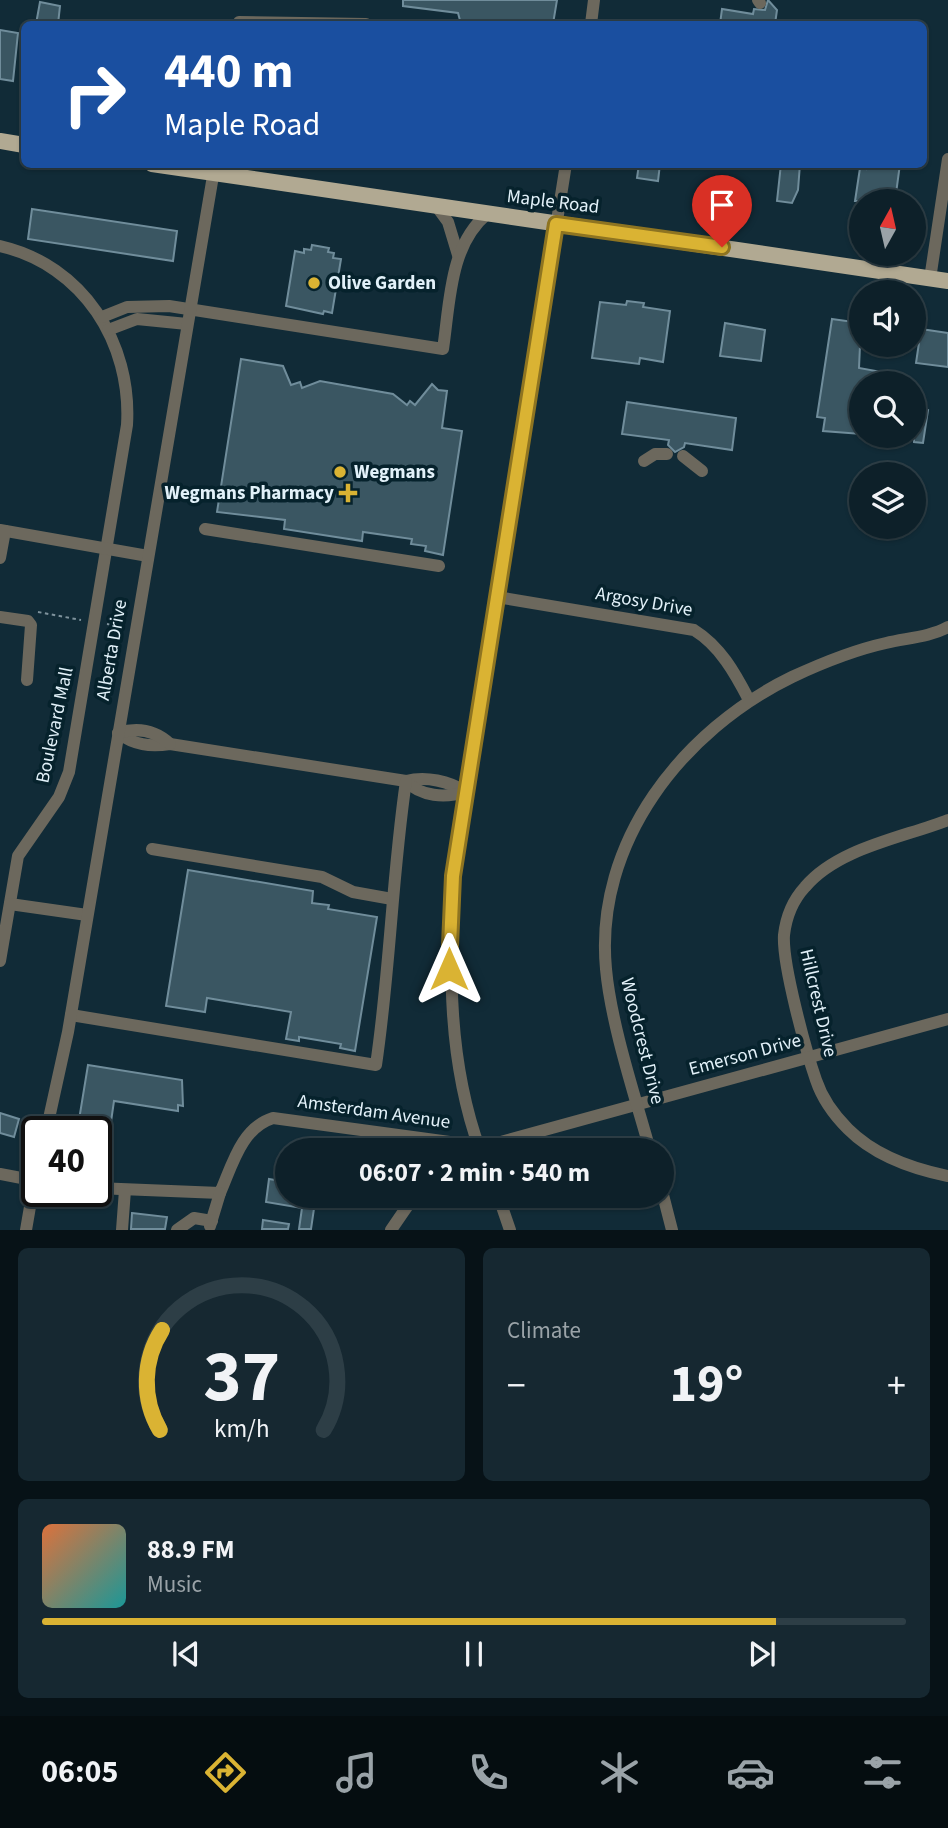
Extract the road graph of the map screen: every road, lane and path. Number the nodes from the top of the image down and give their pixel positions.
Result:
1 (594, 0) edge
2 (591, 21) edge
3 (0, 141) edge
4 (21, 144) edge
5 (948, 159) edge
6 (565, 168) edge
7 (213, 169) edge
8 (437, 207) junction
9 (487, 214) junction
10 (556, 224) junction
11 (0, 246) edge
12 (458, 255) junction
13 (930, 278) junction
14 (948, 281) edge
15 (189, 309) junction
16 (102, 317) junction
17 (187, 324) junction
18 (108, 330) junction
19 (667, 454) dead end
20 (683, 456) dead end
21 (644, 461) dead end
22 (702, 471) dead end
23 (205, 529) dead end
24 (2, 530) edge
25 (107, 548) junction
26 (148, 555) junction
27 (0, 558) edge
28 (439, 566) dead end
29 (497, 597) junction
30 (32, 611) dead end
31 (0, 617) edge
32 (86, 621) dead end
33 (106, 624) dead end
34 (118, 626) dead end
35 (948, 627) edge
36 (27, 680) dead end
37 (749, 700) junction
38 (118, 733) junction
39 (406, 781) junction
40 (466, 792) junction
41 (948, 820) edge
42 (152, 849) dead end
43 (392, 899) junction
44 (10, 904) junction
45 (87, 915) junction
46 (0, 961) edge
47 (71, 1015) junction
48 (948, 1019) edge
49 (810, 1057) junction
50 (637, 1104) junction
51 (49, 1116) edge
52 (405, 1138) edge
53 (474, 1138) edge
54 (516, 1138) edge
55 (647, 1138) edge
56 (0, 1174) edge
57 (948, 1176) edge
58 (21, 1178) edge
59 (112, 1189) edge
60 (125, 1190) junction
61 (220, 1193) junction
62 (30, 1207) edge
63 (406, 1208) edge
64 (502, 1208) edge
65 (667, 1208) edge
66 (394, 1224) edge
67 (211, 1225) edge
68 (26, 1230) edge
69 (122, 1230) edge
70 (177, 1230) edge
71 (407, 1230) edge
72 (510, 1230) edge
73 (673, 1230) edge

1 - 2 street
3 - 4 main road
5 - 13 street
6 - 10 street
7 - 8 main road, Maple Road
7 - 15 street, Alberta Drive
8 - 9 main road, Maple Road
8 - 12 street
9 - 10 main road, Maple Road
9 - 12 street
10 - 13 main road, Maple Road
10 - 29 street
11 - 16 street, Boulevard Mall
12 - 15 street
13 - 14 main road, Maple Road
15 - 16 street
15 - 17 street, Alberta Drive
16 - 18 street, Boulevard Mall
17 - 18 street
17 - 26 street, Alberta Drive
18 - 25 street, Boulevard Mall
19 - 21 street
20 - 22 street
23 - 28 street
24 - 25 street
24 - 27 street
25 - 26 street
25 - 44 street, Boulevard Mall
26 - 38 street, Alberta Drive
29 - 37 street, Argosy Drive
29 - 40 street
30 - 32 path
31 - 36 street
33 - 34 path
35 - 37 street, Woodcrest Drive
37 - 50 street, Woodcrest Drive
38 - 39 street
38 - 45 street, Alberta Drive
39 - 40 street
39 - 43 street
40 - 53 street
41 - 49 street, Hillcrest Drive
42 - 43 street
43 - 47 street
44 - 45 street
44 - 46 street, Boulevard Mall
45 - 47 street, Alberta Drive
47 - 51 street, Alberta Drive
48 - 49 street, Emerson Drive
49 - 50 street, Emerson Drive
49 - 57 street, Hillcrest Drive
50 - 54 street, Emerson Drive
50 - 55 street, Woodcrest Drive
52 - 61 street, Amsterdam Avenue
56 - 58 street
59 - 60 street
60 - 61 street
60 - 69 street
61 - 67 street, Amsterdam Avenue
62 - 68 street
63 - 66 street
64 - 72 street
65 - 73 street
66 - 71 street
67 - 70 street

